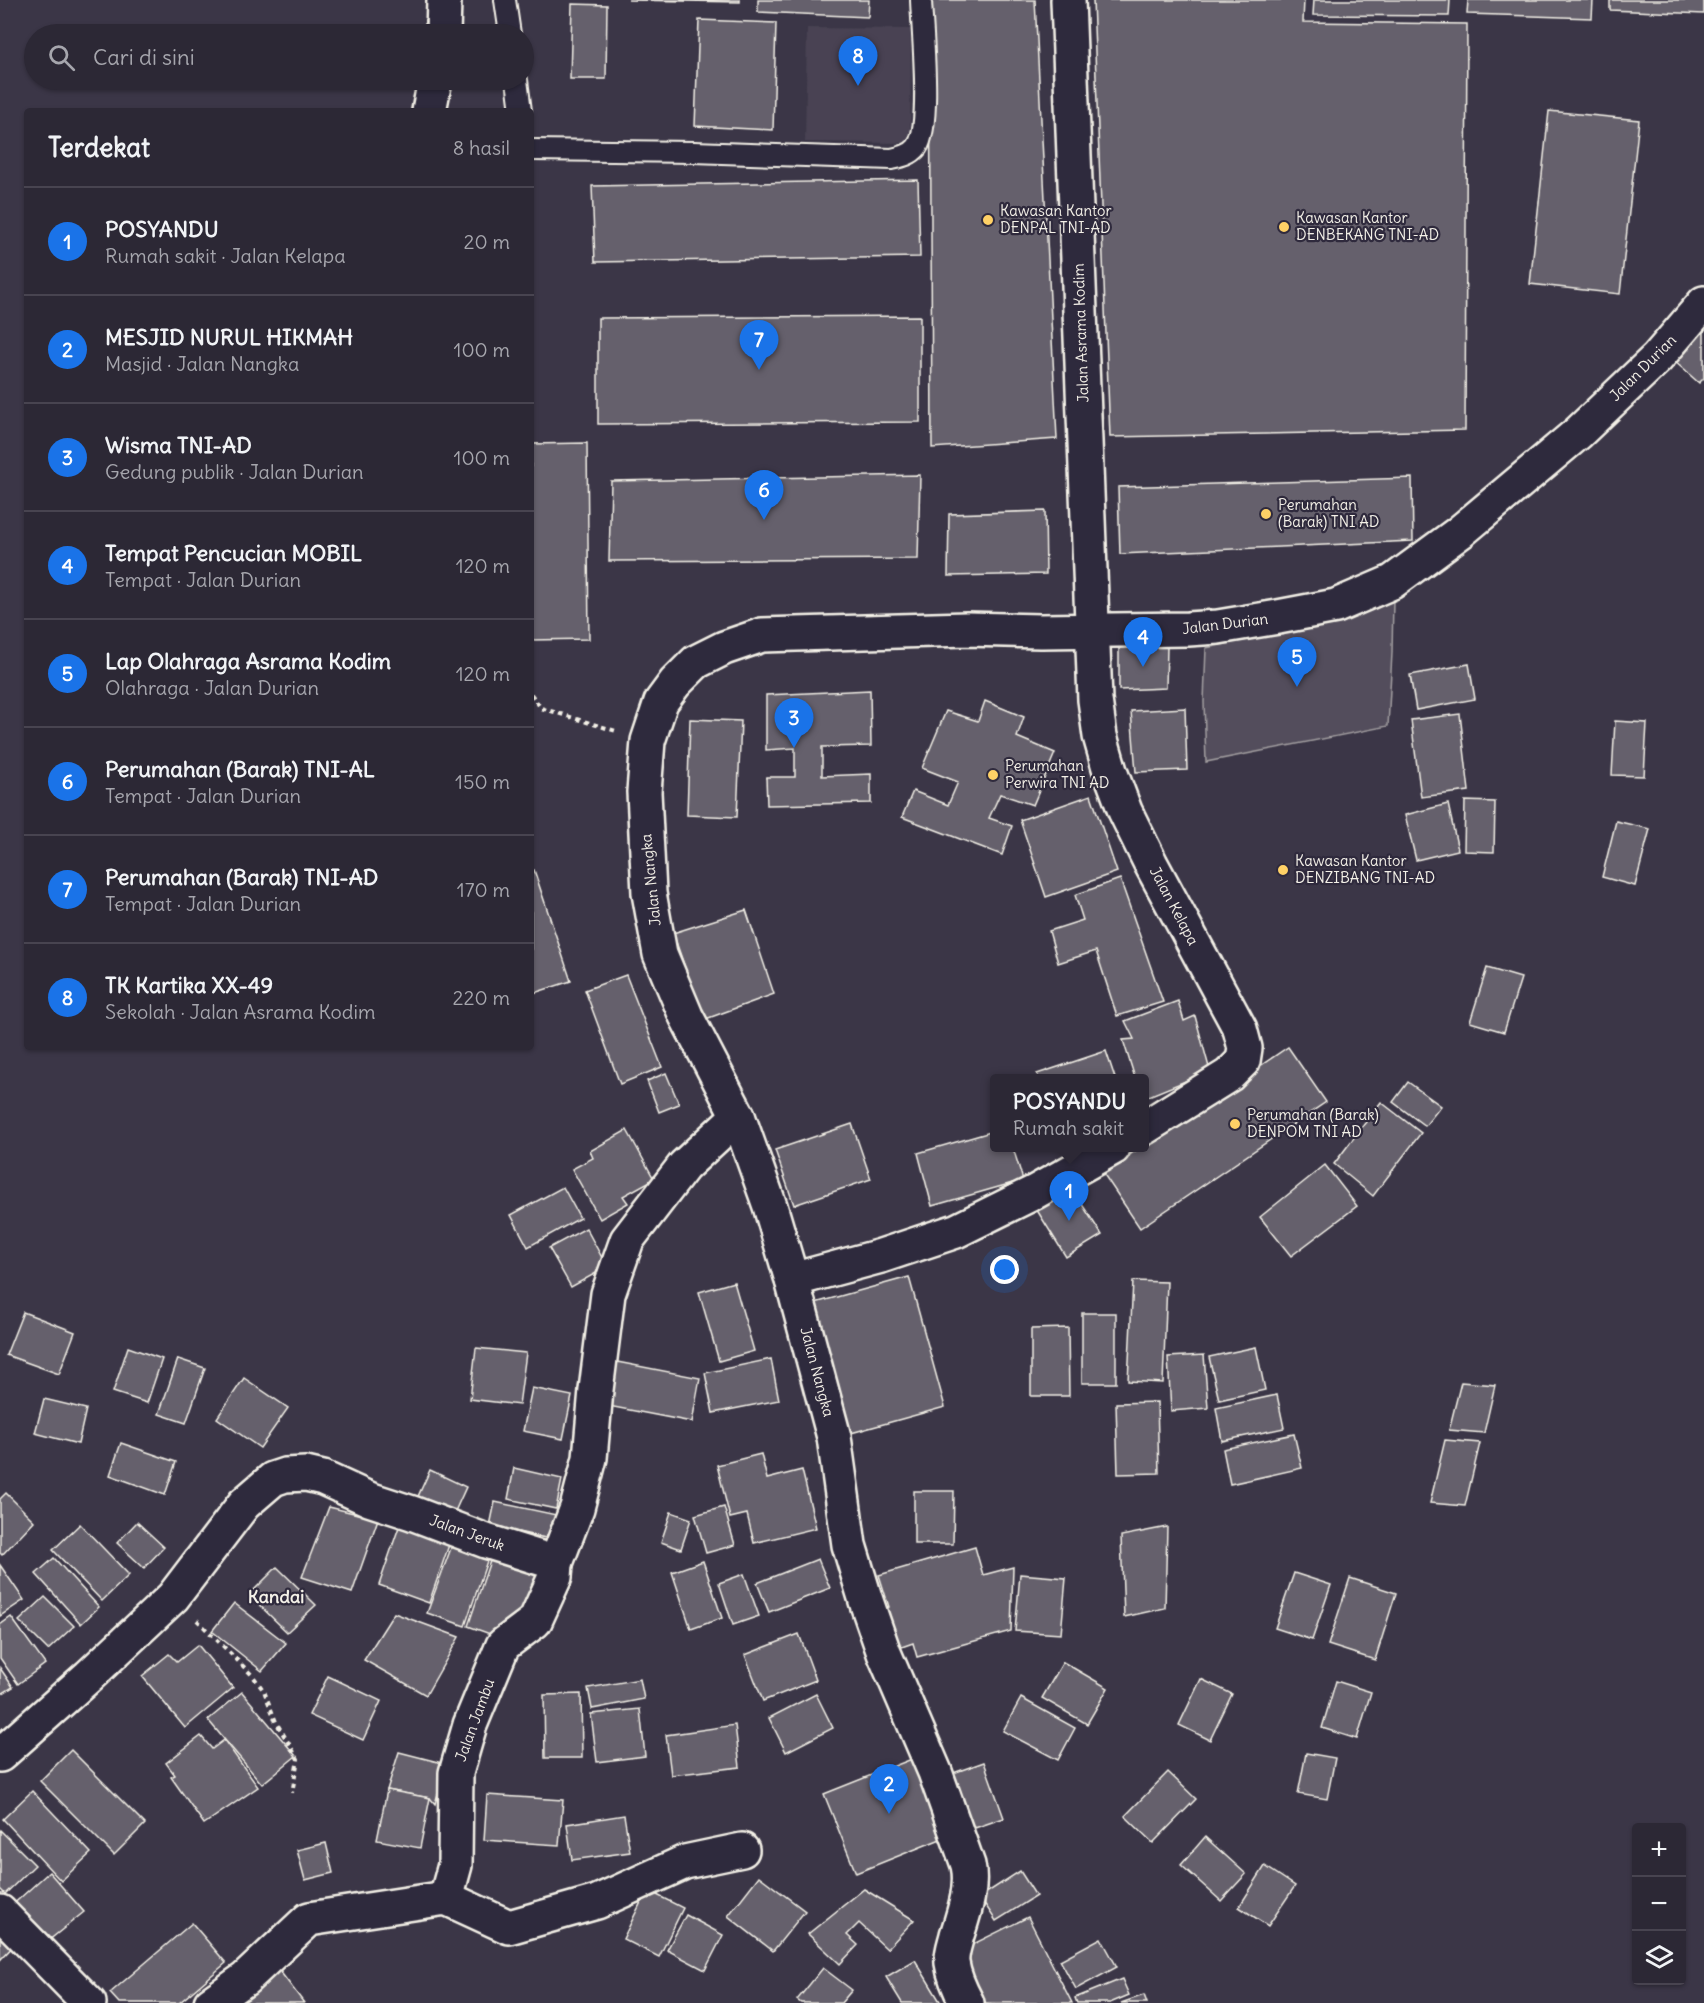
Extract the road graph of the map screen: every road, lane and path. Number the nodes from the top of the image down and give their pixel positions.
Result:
1 (444, 0) edge
2 (506, 0) edge
3 (921, 0) edge
4 (1068, 0) edge
5 (443, 24) edge
6 (509, 24) edge
7 (433, 90) edge
8 (519, 90) edge
9 (430, 108) edge
10 (522, 108) edge
11 (534, 150) edge
12 (1704, 303) edge
13 (1093, 631) junction
14 (534, 698) edge
15 (648, 741) junction
16 (738, 1116) junction
17 (1149, 1125) edge
18 (1106, 1152) edge
19 (792, 1280) junction
20 (556, 1563) junction
21 (173, 1597) junction
22 (0, 1755) edge
23 (292, 1793) dead end
24 (742, 1850) dead end
25 (446, 1898) junction
26 (0, 1912) edge
27 (89, 2003) edge
28 (211, 2003) edge
29 (966, 2003) edge

1 - 5 street
2 - 6 lane
3 - 11 lane
4 - 13 street, Jalan Asrama Kodim
7 - 9 street
8 - 10 lane
12 - 13 street, Jalan Durian
13 - 15 street, Jalan Durian
13 - 17 street, Jalan Kelapa
14 - 15 path
15 - 16 street, Jalan Nangka
16 - 19 street, Jalan Nangka
16 - 20 street
18 - 19 street
19 - 29 street, Jalan Nangka
20 - 21 street, Jalan Jeruk
20 - 25 street, Jalan Jambu
21 - 22 street, Jalan Jeruk
21 - 23 path
24 - 25 street
25 - 28 street
26 - 27 street

